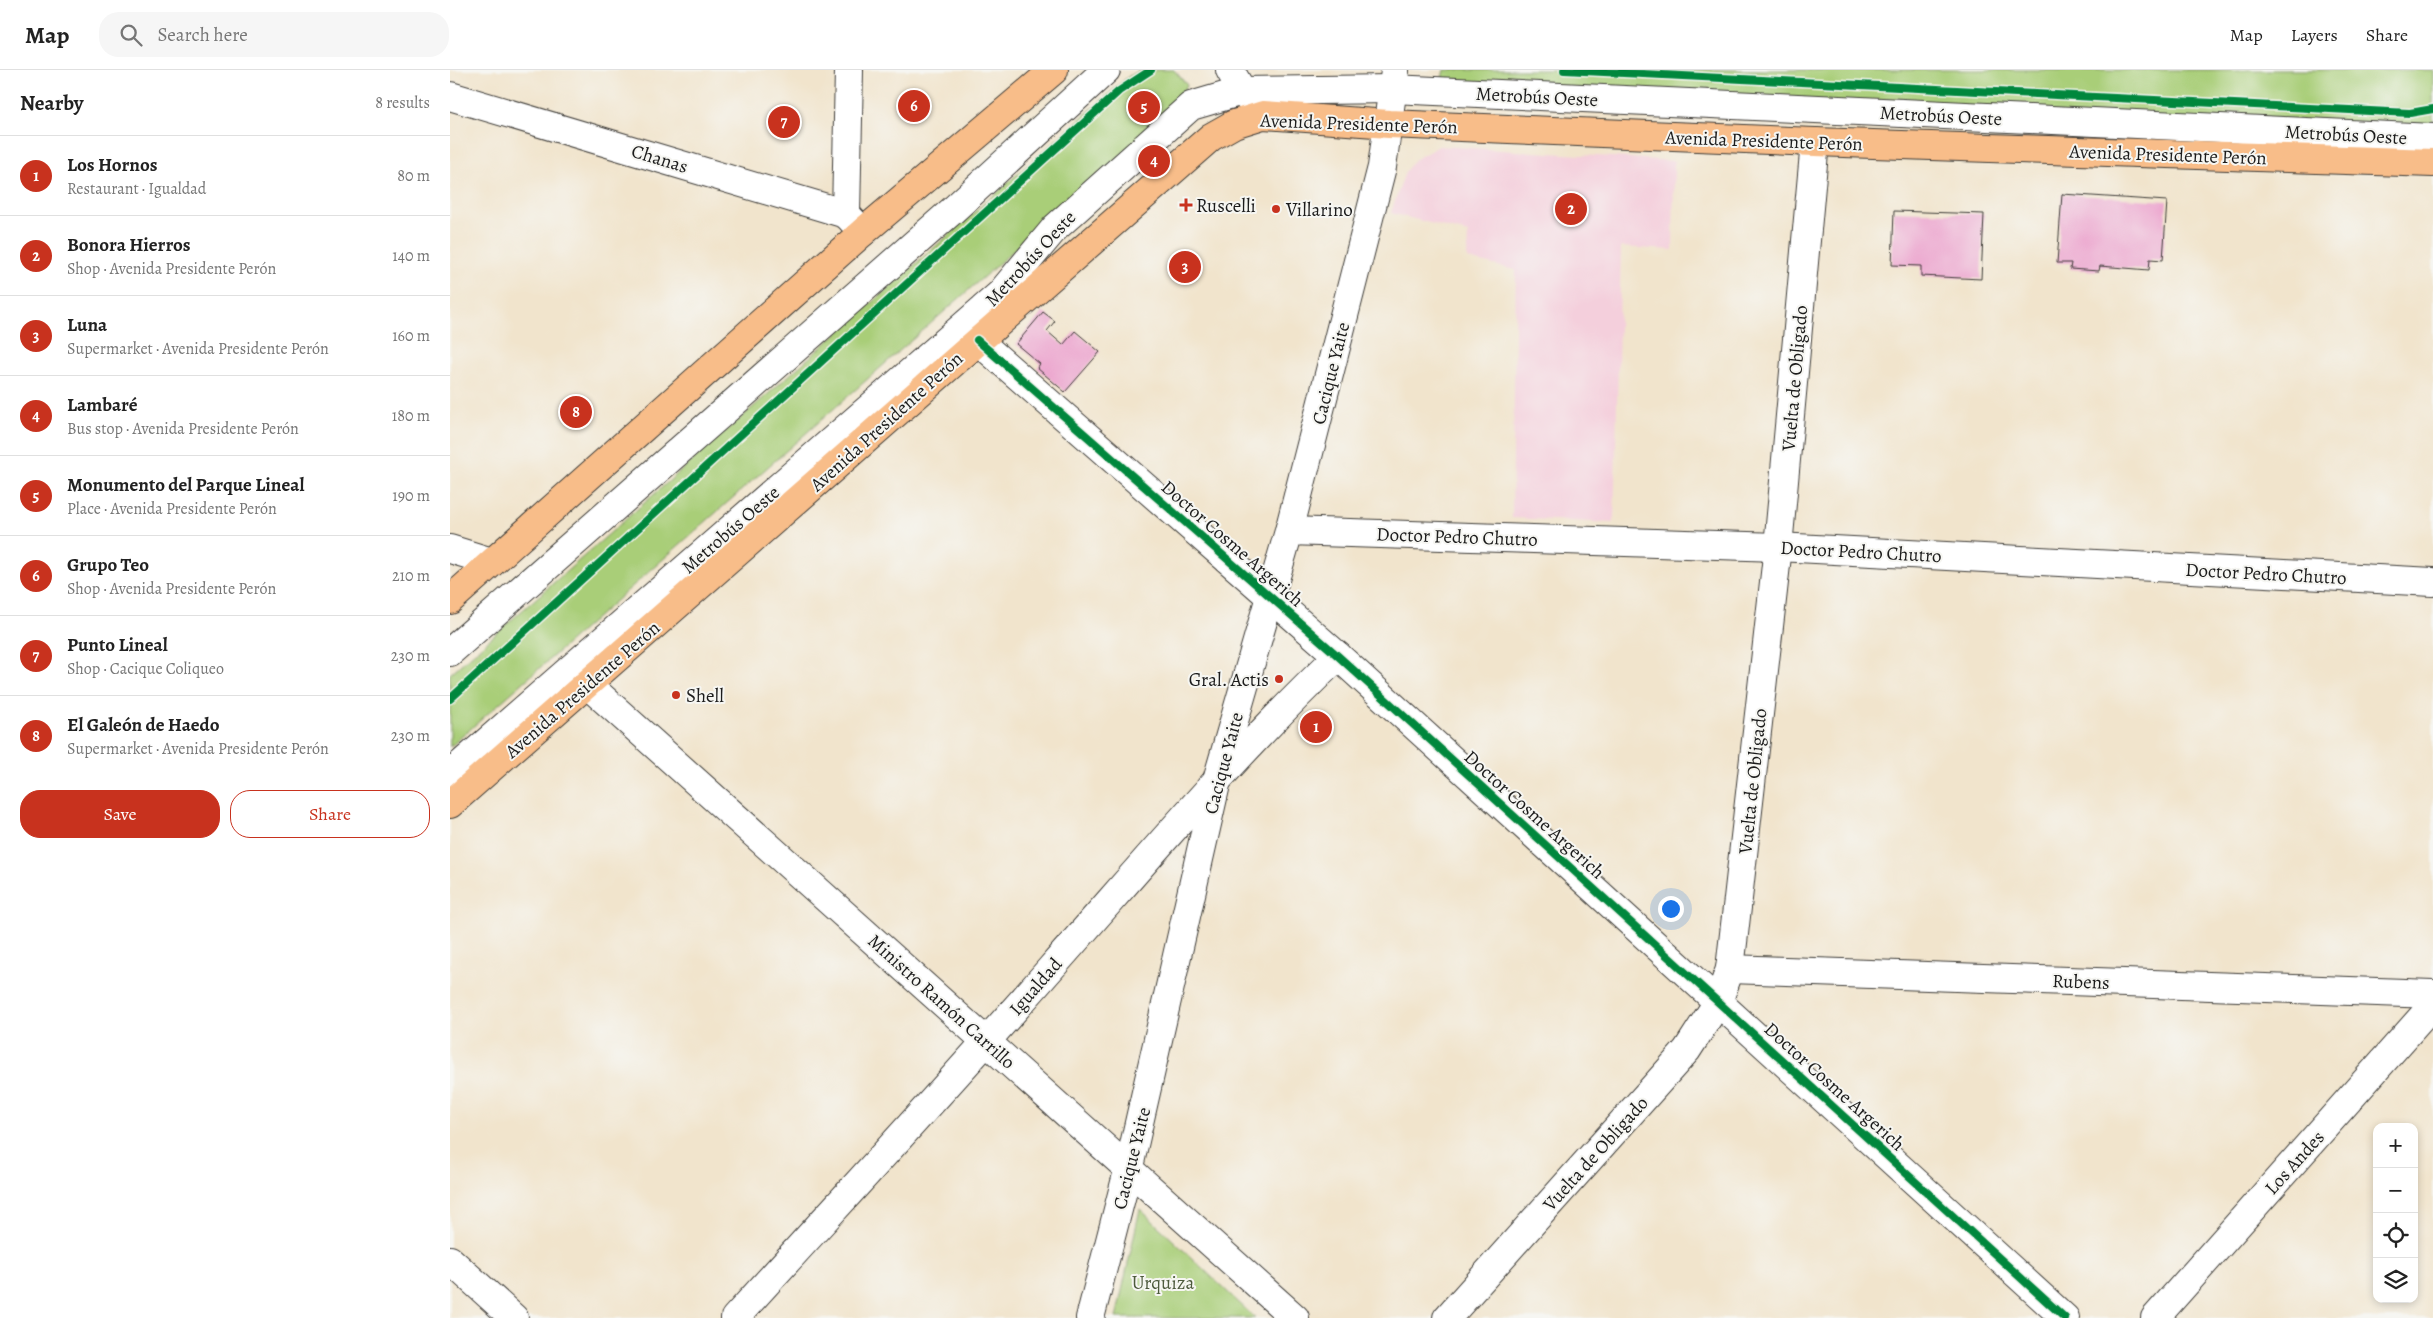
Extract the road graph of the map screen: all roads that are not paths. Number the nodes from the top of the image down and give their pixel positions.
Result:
1 (849, 70) edge
2 (1054, 70) edge
3 (1106, 70) edge
4 (1394, 79) edge
5 (1236, 80) edge
6 (450, 96) edge
7 (1263, 115) junction
8 (1389, 124) junction
9 (2433, 138) edge
10 (1815, 142) junction
11 (2433, 163) edge
12 (854, 223) junction
13 (978, 340) junction
14 (1289, 531) junction
15 (1778, 547) junction
16 (450, 549) edge
17 (492, 562) junction
18 (2433, 582) edge
19 (1269, 596) junction
20 (450, 600) edge
21 (450, 652) edge
22 (1338, 656) junction
23 (588, 685) junction
24 (450, 774) edge
25 (1218, 780) junction
26 (450, 804) edge
27 (1730, 969) junction
28 (2433, 994) edge
29 (1718, 1002) junction
30 (2433, 1005) edge
31 (987, 1041) junction
32 (1129, 1167) junction
33 (450, 1260) edge
34 (514, 1318) edge
35 (735, 1318) edge
36 (1090, 1318) edge
37 (1295, 1318) edge
38 (1447, 1318) edge
39 (2065, 1318) edge
40 (2155, 1318) edge

1 - 12 street
2 - 12 main road
3 - 21 street
4 - 5 street, Metrobús Oeste
4 - 8 street, Cacique Yaite
4 - 9 street, Metrobús Oeste
5 - 7 street
5 - 24 street, Metrobús Oeste
6 - 12 street, Chanas
7 - 8 main road, Avenida Presidente Perón
7 - 13 main road, Avenida Presidente Perón
8 - 10 main road, Avenida Presidente Perón
8 - 14 street, Cacique Yaite
10 - 11 main road, Avenida Presidente Perón
10 - 15 street, Vuelta de Obligado
12 - 17 main road
13 - 19 street, Doctor Cosme Argerich
13 - 23 main road, Avenida Presidente Perón
14 - 15 street, Doctor Pedro Chutro
14 - 19 street, Cacique Yaite
15 - 18 street, Doctor Pedro Chutro
15 - 27 street, Vuelta de Obligado
16 - 17 street
17 - 20 main road
19 - 22 street, Doctor Cosme Argerich
19 - 25 street, Cacique Yaite
22 - 25 street, Igualdad
22 - 29 street, Doctor Cosme Argerich
23 - 26 main road, Avenida Presidente Perón
23 - 31 street, Ministro Ramón Carrillo
25 - 31 street, Igualdad
25 - 32 street, Cacique Yaite
27 - 28 street, Rubens
27 - 29 street, Vuelta de Obligado
29 - 38 street, Vuelta de Obligado
29 - 39 street, Doctor Cosme Argerich
30 - 40 street, Los Andes
31 - 32 street, Ministro Ramón Carrillo
31 - 35 street, Igualdad
32 - 36 street, Cacique Yaite
32 - 37 street, Ministro Ramón Carrillo
33 - 34 street

